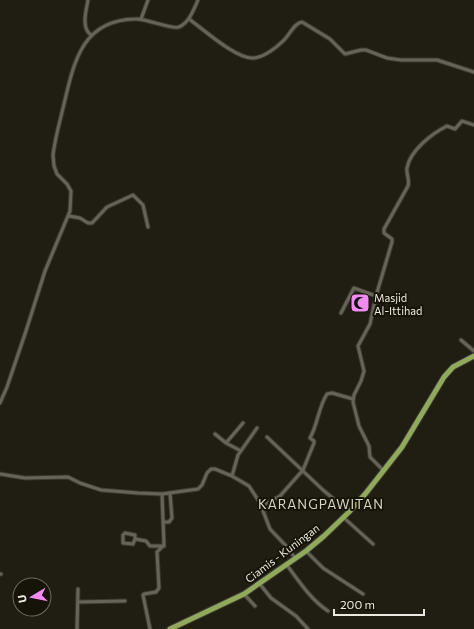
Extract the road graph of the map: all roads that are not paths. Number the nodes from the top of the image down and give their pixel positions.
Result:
1 (88, 0) edge
2 (148, 0) edge
3 (198, 0) edge
4 (141, 19) junction
5 (189, 19) junction
6 (91, 36) junction
7 (474, 72) edge
8 (474, 125) edge
9 (69, 216) junction
10 (148, 226) dead end
11 (376, 296) junction
12 (341, 313) dead end
13 (460, 340) dead end
14 (474, 351) edge
15 (474, 356) edge
16 (353, 399) junction
17 (0, 403) edge
18 (243, 423) dead end
19 (257, 428) dead end
20 (216, 434) dead end
21 (267, 437) dead end
22 (226, 443) junction
23 (241, 450) junction
24 (303, 470) junction
25 (384, 470) junction
26 (0, 474) edge
27 (232, 476) junction
28 (170, 493) junction
29 (162, 494) junction
30 (262, 506) junction
31 (349, 512) junction
32 (343, 517) junction
33 (163, 522) junction
34 (135, 539) junction
35 (373, 544) dead end
36 (164, 546) junction
37 (306, 551) junction
38 (296, 558) junction
39 (286, 564) junction
40 (259, 583) junction
41 (78, 589) dead end
42 (244, 594) junction
43 (363, 594) dead end
44 (125, 601) dead end
45 (78, 602) junction
46 (254, 606) dead end
47 (328, 611) dead end
48 (77, 629) edge
49 (150, 629) edge
50 (170, 629) edge
51 (308, 629) edge

1 - 6 street
2 - 4 street
3 - 5 street
4 - 5 street
4 - 6 street
5 - 7 street
6 - 9 street
8 - 11 street
9 - 10 street
9 - 17 street
11 - 12 street
11 - 16 street
13 - 14 street
15 - 25 highway, Ciamis - Kuningan
16 - 24 street
16 - 25 street
18 - 22 street
19 - 23 street
20 - 22 street
21 - 24 street
22 - 23 street
23 - 27 street
24 - 30 street
24 - 31 street
25 - 31 highway, Ciamis - Kuningan
26 - 29 street
27 - 28 street
27 - 30 street
28 - 29 street
28 - 33 street
29 - 33 street
30 - 38 street
31 - 32 highway, Ciamis - Kuningan
32 - 35 street
32 - 37 highway, Ciamis - Kuningan
33 - 36 street
34 - 34 street
34 - 36 street
36 - 49 street
37 - 38 highway, Ciamis - Kuningan
37 - 43 street
38 - 39 highway, Ciamis - Kuningan
39 - 40 highway, Ciamis - Kuningan
39 - 47 street
40 - 42 highway, Ciamis - Kuningan
40 - 51 street
41 - 45 street
42 - 46 street
42 - 50 highway, Ciamis - Kuningan
44 - 45 street
45 - 48 street

